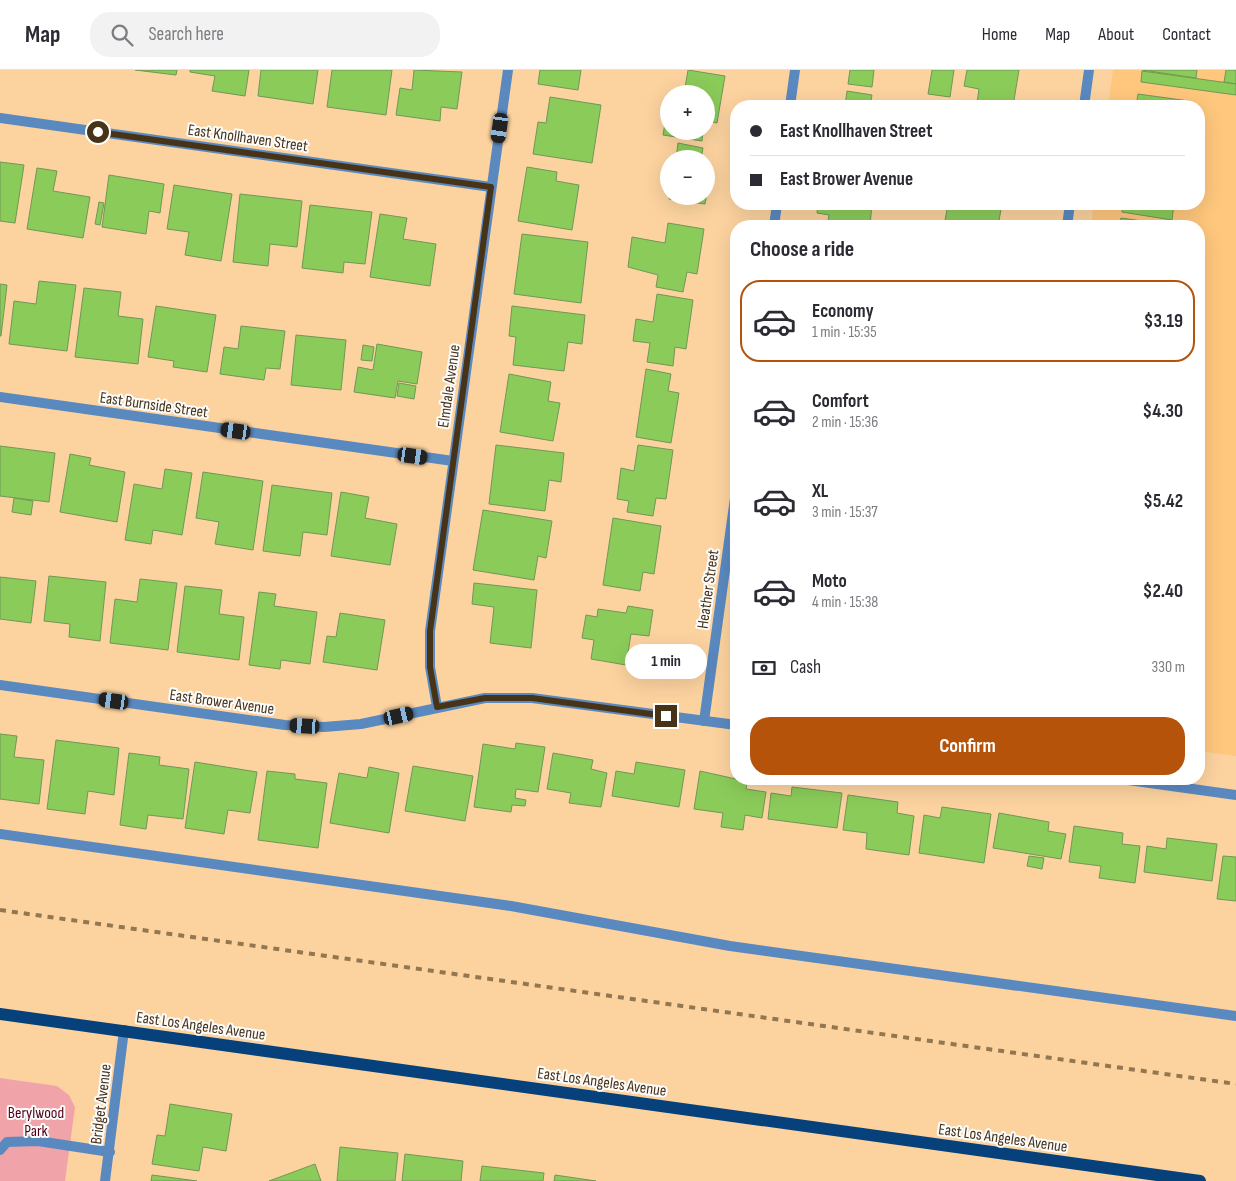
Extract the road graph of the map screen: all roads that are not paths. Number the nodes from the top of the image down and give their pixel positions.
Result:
1 (508, 70) edge
2 (796, 70) edge
3 (1089, 70) edge
4 (791, 100) edge
5 (1085, 100) edge
6 (0, 118) edge
7 (491, 187) junction
8 (0, 397) edge
9 (453, 461) junction
10 (730, 534) edge
11 (0, 685) edge
12 (437, 707) junction
13 (704, 720) junction
14 (730, 724) edge
15 (1164, 785) edge
16 (1236, 795) edge
17 (0, 834) edge
18 (0, 1014) edge
19 (1236, 1016) edge
20 (124, 1030) junction
21 (0, 1150) edge
22 (110, 1152) junction
23 (106, 1181) edge
24 (1200, 1181) edge

1 - 7 street, Elmdale Avenue
2 - 4 street
3 - 5 street
6 - 7 street, East Knollhaven Street
7 - 9 street, Elmdale Avenue
8 - 9 street, East Burnside Street
9 - 12 street, Elmdale Avenue
10 - 13 street, Heather Street
11 - 12 street, East Brower Avenue
12 - 13 street, East Brower Avenue
13 - 14 street, East Brower Avenue
15 - 16 street
17 - 19 street
18 - 20 main road, East Los Angeles Avenue
20 - 22 street, Bridget Avenue
20 - 24 main road, East Los Angeles Avenue
21 - 22 street
22 - 23 street, Bridget Avenue

